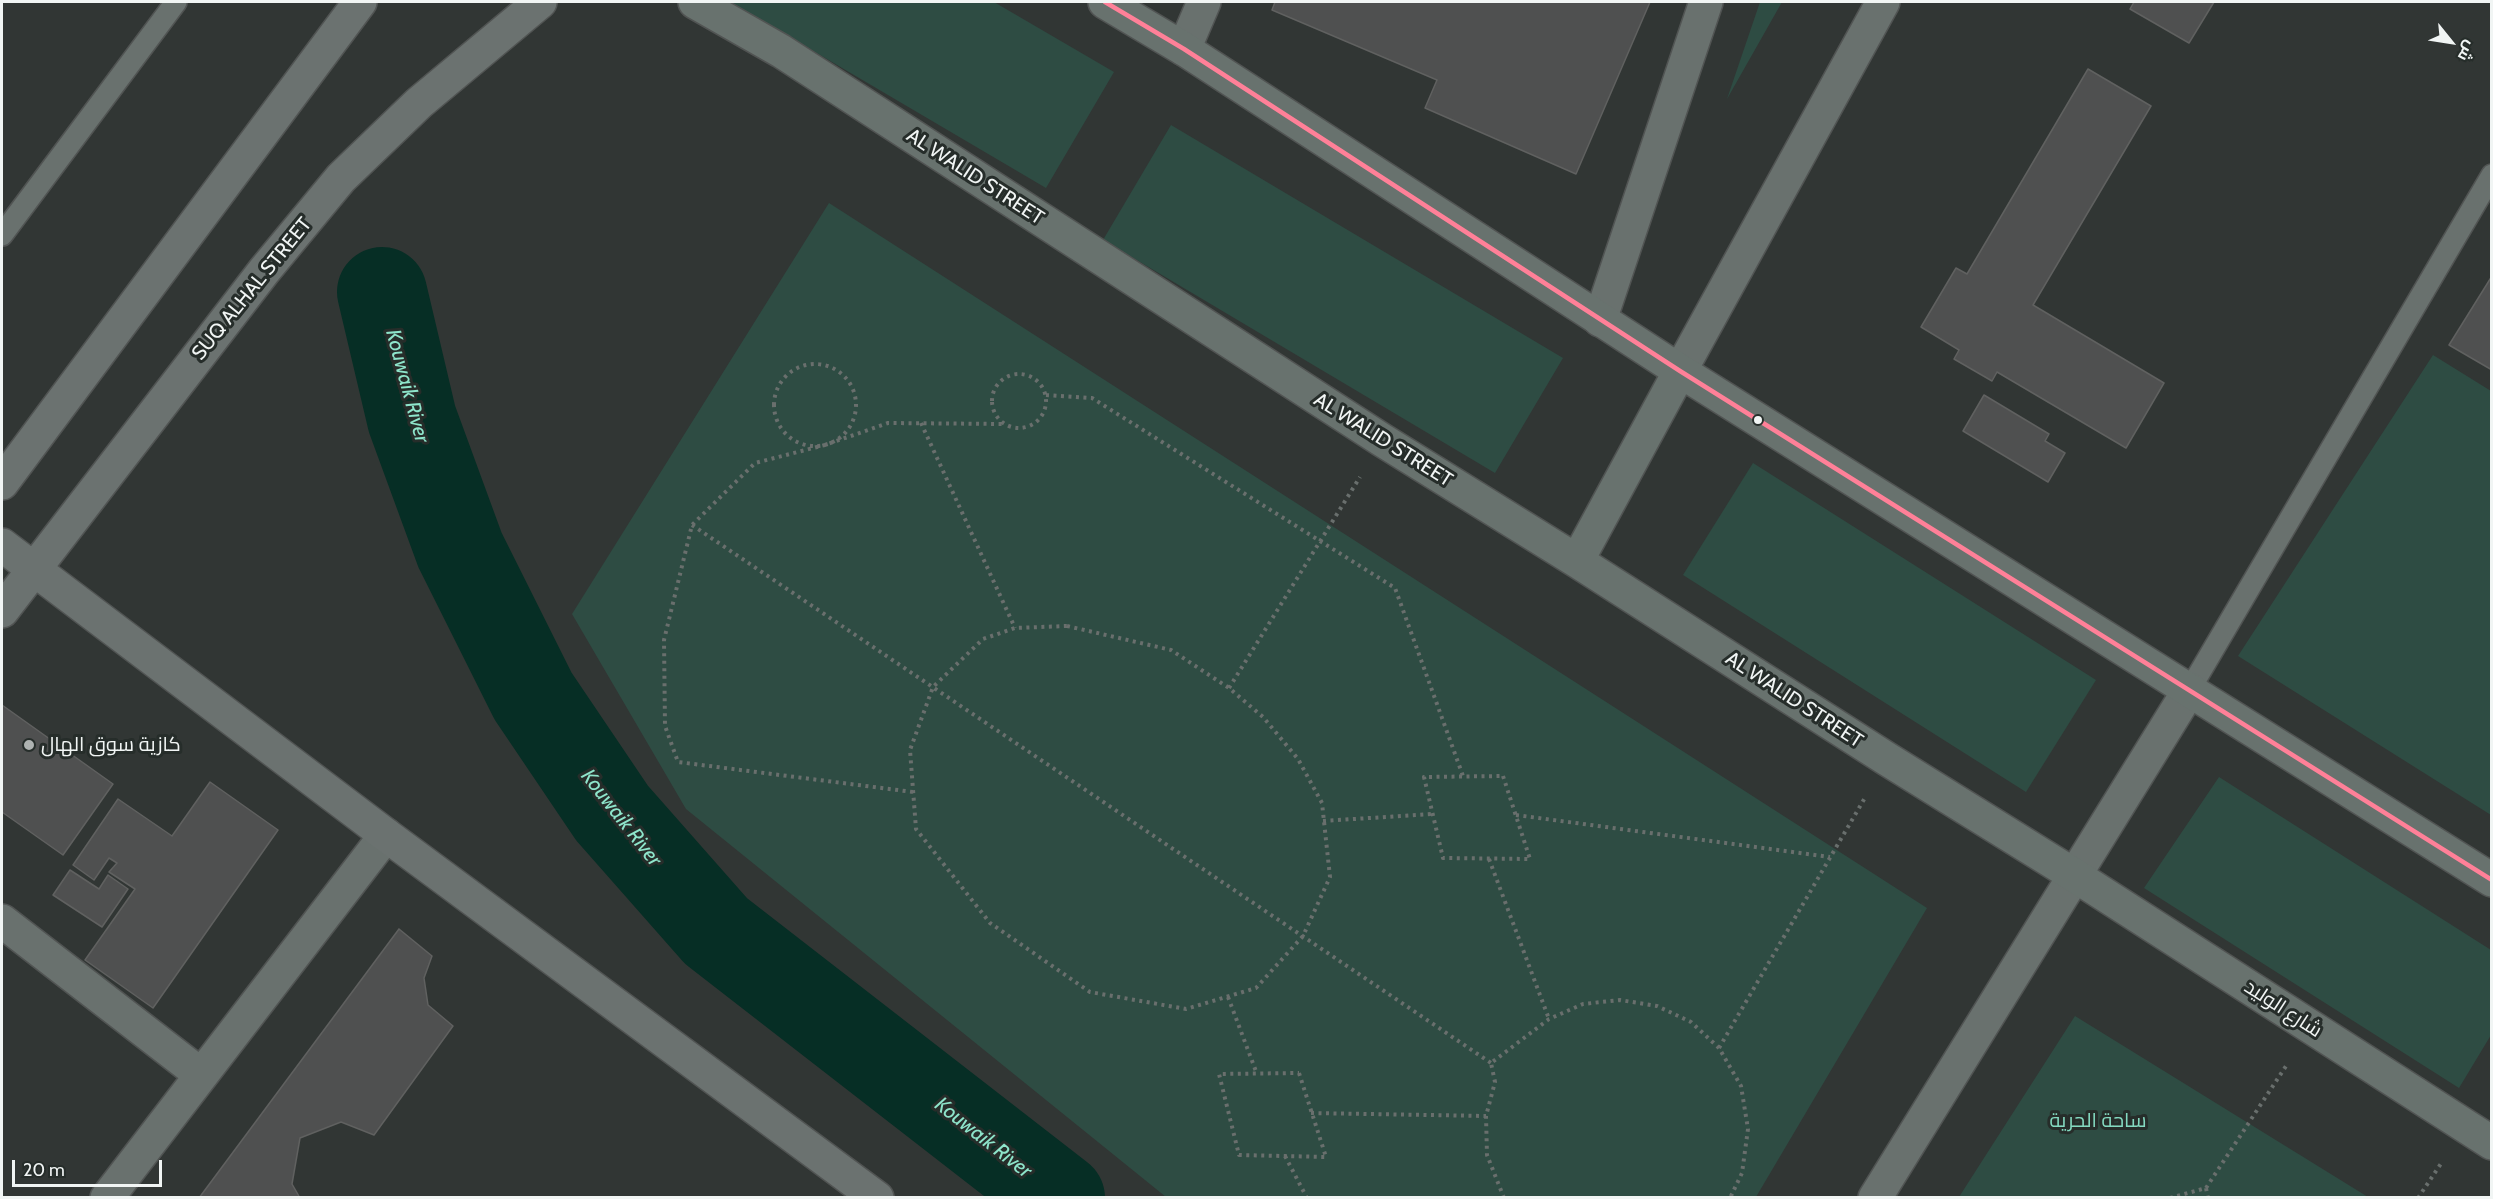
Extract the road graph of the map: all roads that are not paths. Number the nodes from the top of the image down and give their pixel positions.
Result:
1 (176, 2) edge
2 (360, 2) edge
3 (540, 2) edge
4 (695, 2) edge
5 (1105, 2) edge
6 (1204, 2) edge
7 (1706, 2) edge
8 (1883, 2) edge
9 (1184, 49) junction
10 (2492, 175) edge
11 (2, 235) edge
12 (1600, 320) junction
13 (1680, 371) junction
14 (2, 483) edge
15 (2, 545) edge
16 (1577, 561) junction
17 (32, 568) junction
18 (2, 611) edge
19 (2190, 689) junction
20 (387, 835) junction
21 (2074, 875) junction
22 (2492, 880) edge
23 (2, 921) edge
24 (200, 1074) junction
25 (2492, 1143) edge
26 (107, 1197) edge
27 (877, 1197) edge
28 (1875, 1197) edge

1 - 11 lane
2 - 14 main road
3 - 17 main road, SUQ ALHAL STREET
4 - 16 main road, AL WALID STREET
5 - 9 main road
6 - 9 street
7 - 12 street
8 - 13 street
9 - 12 main road
10 - 19 lane
12 - 13 main road
13 - 16 main road
13 - 19 main road
15 - 17 main road
16 - 21 main road, AL WALID STREET
17 - 18 main road, SUQ ALHAL STREET
17 - 20 main road
19 - 21 street
19 - 22 main road
20 - 24 street
20 - 27 main road
21 - 25 main road, شارع الوليد
21 - 28 street
23 - 24 street
24 - 26 street

